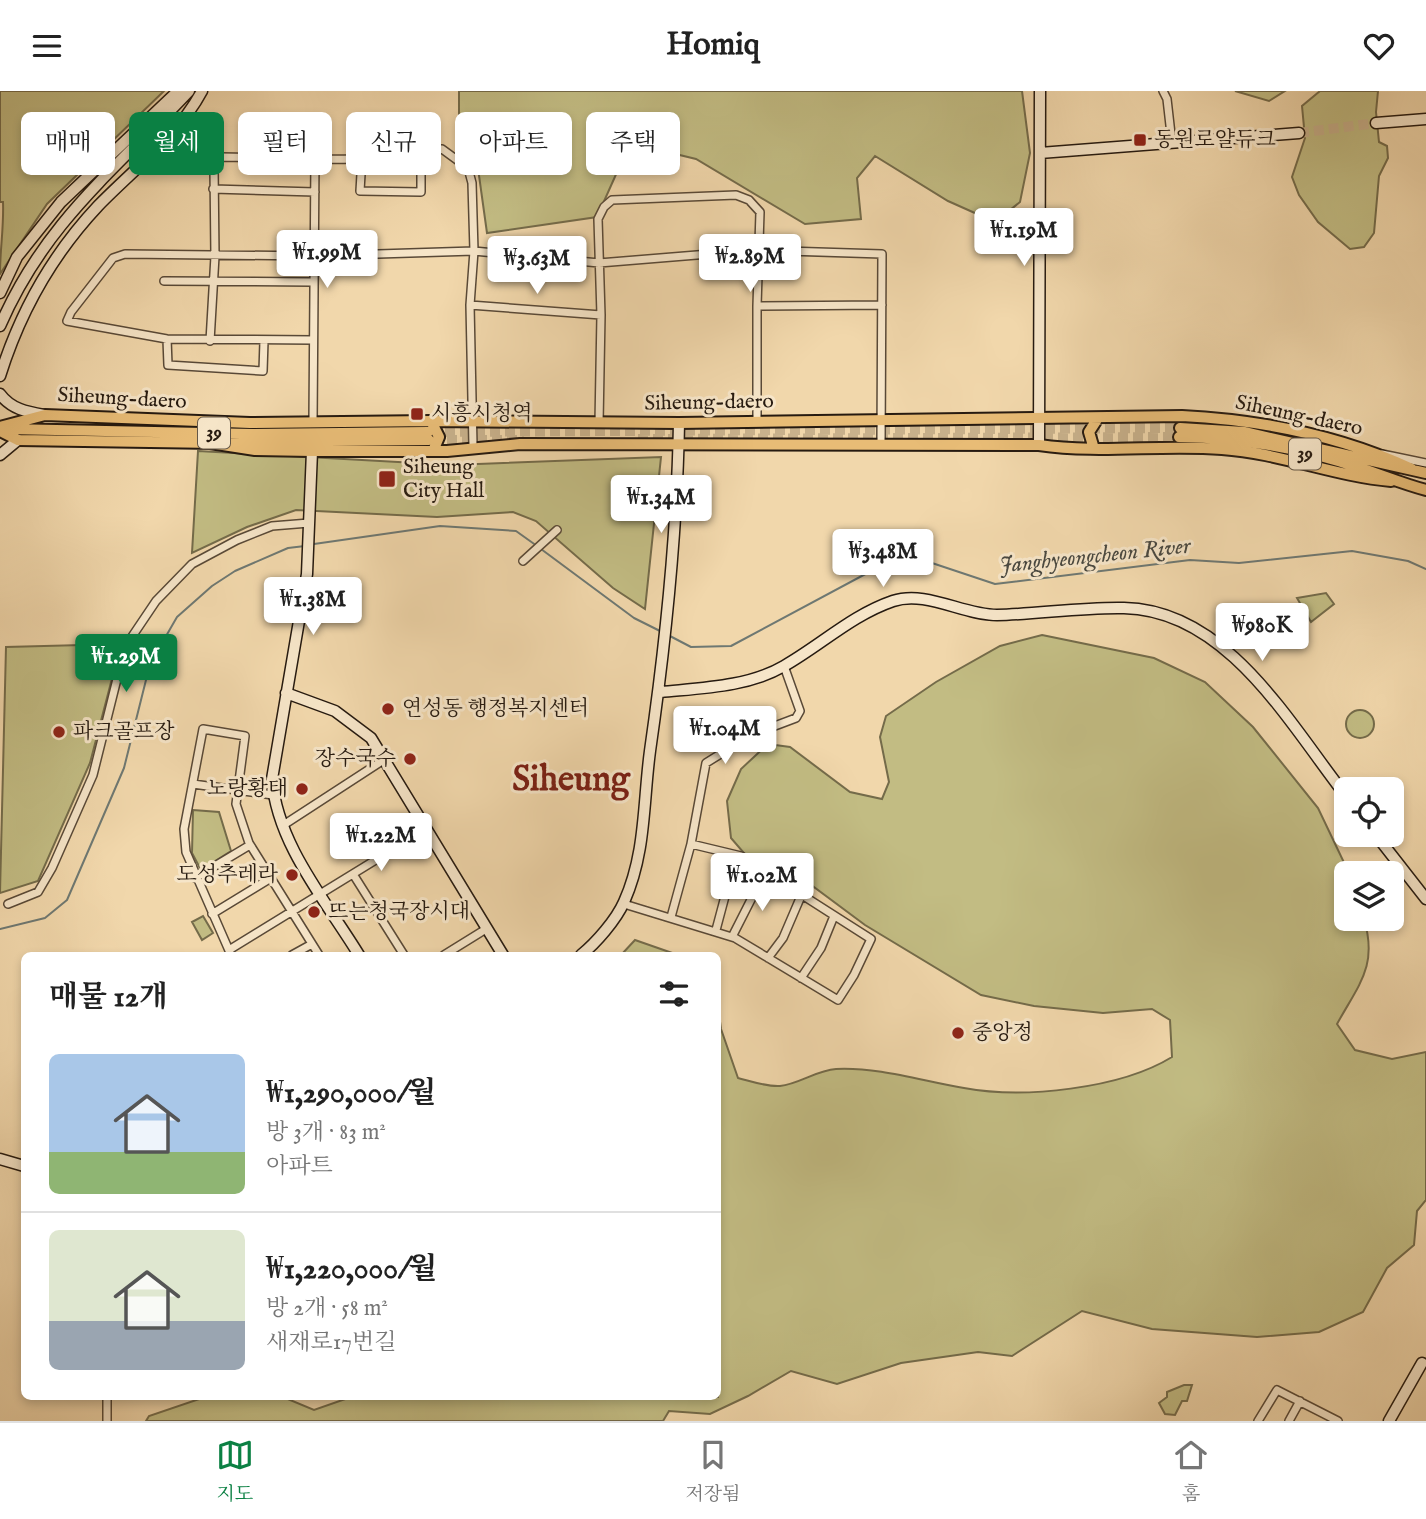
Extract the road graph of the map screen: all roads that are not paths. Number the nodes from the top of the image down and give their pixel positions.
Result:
1 (178, 91) edge
2 (189, 91) edge
3 (202, 91) edge
4 (1040, 91) edge
5 (1163, 91) edge
6 (1426, 119) edge
7 (1376, 123) tunnel mouth
8 (1299, 133) tunnel mouth
9 (1172, 143) junction
10 (441, 149) edge
11 (1040, 153) junction
12 (238, 157) edge
13 (315, 175) edge
14 (361, 175) edge
15 (421, 175) edge
16 (214, 189) junction
17 (315, 192) junction
18 (758, 250) junction
19 (474, 251) junction
20 (215, 256) junction
21 (314, 256) junction
22 (599, 263) junction
23 (164, 281) dead end
24 (213, 281) junction
25 (313, 282) junction
26 (0, 293) edge
27 (470, 305) junction
28 (882, 305) junction
29 (757, 306) junction
30 (601, 315) junction
31 (0, 326) edge
32 (167, 339) junction
33 (313, 339) junction
34 (210, 341) junction
35 (264, 341) junction
36 (0, 376) edge
37 (0, 394) edge
38 (45, 415) junction
39 (1098, 418) junction
40 (1038, 420) junction
41 (473, 421) junction
42 (313, 422) junction
43 (521, 422) junction
44 (757, 422) junction
45 (882, 422) junction
46 (599, 423) junction
47 (680, 423) junction
48 (0, 429) edge
49 (430, 436) junction
50 (18, 440) junction
51 (210, 443) junction
52 (520, 444) junction
53 (881, 444) junction
54 (1039, 445) junction
55 (473, 446) junction
56 (679, 446) junction
57 (1094, 449) junction
58 (312, 451) junction
59 (1378, 453) junction
60 (0, 455) edge
61 (1426, 463) edge
62 (1412, 469) junction
63 (1426, 473) edge
64 (1391, 481) junction
65 (1426, 490) edge
66 (309, 528) junction
67 (557, 530) dead end
68 (523, 561) dead end
69 (784, 666) junction
70 (661, 692) junction
71 (286, 693) junction
72 (385, 759) junction
73 (1334, 781) edge
74 (193, 784) junction
75 (237, 792) junction
76 (273, 795) junction
77 (282, 826) junction
78 (426, 829) junction
79 (691, 843) junction
80 (250, 845) junction
81 (1385, 847) edge
82 (736, 855) junction
83 (353, 874) junction
84 (764, 874) junction
85 (195, 878) junction
86 (271, 879) junction
87 (321, 894) junction
88 (801, 896) junction
89 (1426, 899) edge
90 (8, 904) dead end
91 (624, 904) junction
92 (292, 912) junction
93 (212, 914) junction
94 (834, 916) junction
95 (671, 917) junction
96 (486, 929) junction
97 (716, 930) junction
98 (732, 937) junction
99 (312, 944) junction
100 (230, 952) edge
101 (232, 952) edge
102 (297, 952) edge
103 (317, 952) edge
104 (357, 952) edge
105 (402, 952) edge
106 (449, 952) edge
107 (501, 952) edge
108 (584, 952) edge
109 (768, 958) junction
110 (801, 978) junction
111 (0, 1159) edge
112 (21, 1165) edge
113 (1422, 1363) dead end
114 (107, 1400) edge
115 (1300, 1401) junction
116 (107, 1421) edge
117 (1258, 1421) edge
118 (1289, 1421) edge
119 (1338, 1421) edge
120 (1389, 1421) edge

1 - 26 street
2 - 31 street
3 - 36 street
4 - 11 street
5 - 9 street
6 - 7 street
8 - 9 street
9 - 11 street
10 - 19 street
11 - 40 street
12 - 16 street
13 - 17 street
14 - 15 street
16 - 17 street
16 - 20 street
17 - 21 street
18 - 22 street
18 - 22 street
18 - 28 street
18 - 29 street
19 - 21 street
19 - 22 street
19 - 27 street
20 - 21 street
20 - 24 street
20 - 32 street
21 - 25 street
22 - 30 street
23 - 24 street
24 - 25 street
24 - 34 street
25 - 33 street
27 - 30 street
27 - 41 street
28 - 29 street
28 - 45 street
29 - 44 street
30 - 46 street
32 - 34 street
32 - 35 street
33 - 35 street
33 - 42 street
34 - 35 street
37 - 38 street
38 - 42 main road, Siheung-daero
38 - 48 main road, Siheung-daero
39 - 40 main road, Siheung-daero
39 - 57 main road
39 - 59 main road, Siheung-daero
40 - 45 main road, Siheung-daero
40 - 54 street
41 - 43 main road, Siheung-daero
41 - 49 main road, Siheung-daero
41 - 55 street
42 - 49 main road, Siheung-daero
43 - 46 main road, Siheung-daero
43 - 52 main road
44 - 45 main road, Siheung-daero
44 - 47 main road, Siheung-daero
45 - 53 street
46 - 47 main road, Siheung-daero
47 - 56 street
48 - 49 main road, Siheung-daero / 39
48 - 50 main road, Siheung-daero / 39
49 - 51 main road, Siheung-daero / 39
49 - 55 main road, Siheung-daero
49 - 58 main road, Siheung-daero
50 - 51 main road, Siheung-daero / 39
50 - 60 street
51 - 58 main road, Siheung-daero
52 - 55 main road, Siheung-daero
52 - 56 main road, Siheung-daero
53 - 54 main road, Siheung-daero
53 - 56 main road, Siheung-daero
54 - 57 main road, Siheung-daero
56 - 70 street
57 - 64 main road, Siheung-daero
58 - 66 street
59 - 61 street
59 - 62 main road, Siheung-daero
62 - 63 main road, Siheung-daero / 39
62 - 64 main road, Siheung-daero / 39
64 - 65 main road, Siheung-daero / 39
66 - 71 street
66 - 90 street
67 - 68 street
69 - 70 street
69 - 73 street
69 - 79 street
70 - 91 street
71 - 72 street
71 - 76 street
72 - 77 street
72 - 78 street
74 - 75 street
74 - 75 street
74 - 85 street
75 - 76 street
75 - 80 street
76 - 77 street
77 - 87 street
78 - 83 street
78 - 96 street
79 - 82 street
79 - 95 street
80 - 85 street
80 - 86 street
81 - 89 street
82 - 84 street
82 - 97 street
83 - 87 street
83 - 105 street
84 - 88 street
84 - 98 street
85 - 93 street
86 - 92 street
86 - 93 street
87 - 92 street
87 - 104 street
88 - 94 street
88 - 109 street
91 - 95 street
91 - 108 street
92 - 99 street
92 - 101 street
93 - 100 street
94 - 110 street
94 - 110 street
95 - 97 street
96 - 106 street
96 - 107 street
97 - 98 street
98 - 109 street
99 - 102 street
99 - 103 street
109 - 110 street
111 - 112 street
113 - 120 street
114 - 116 street
115 - 117 street
115 - 118 street
115 - 119 street

